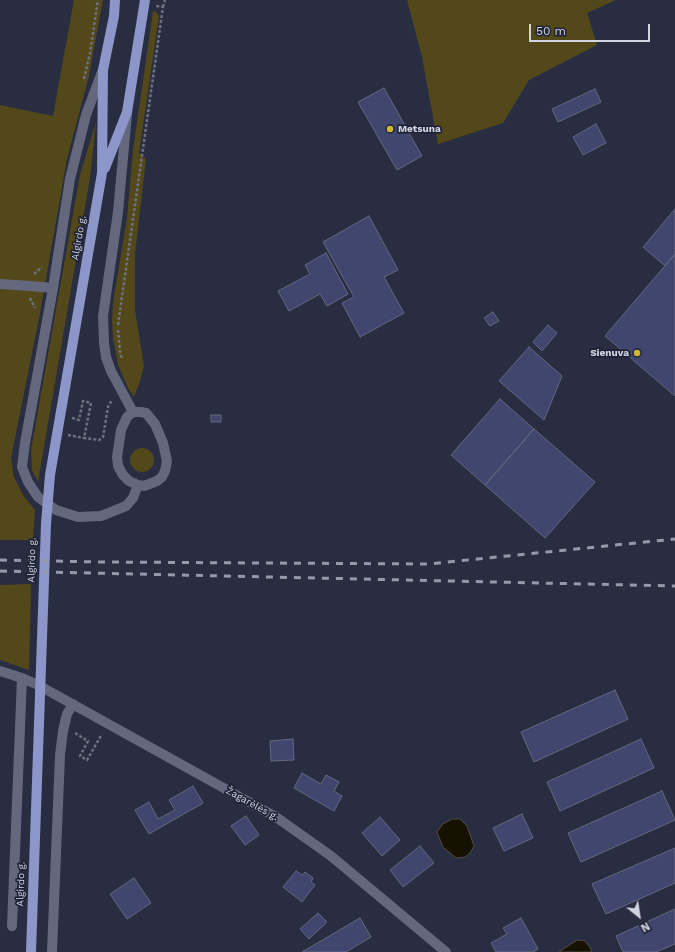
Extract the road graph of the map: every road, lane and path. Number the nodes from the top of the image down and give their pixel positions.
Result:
1 (115, 0) edge
2 (165, 0) edge
3 (144, 2) edge
4 (163, 7) junction
5 (103, 70) junction
6 (127, 112) junction
7 (102, 173) junction
8 (0, 284) edge
9 (53, 288) junction
10 (124, 366) dead end
11 (123, 394) junction
12 (133, 412) junction
13 (70, 417) dead end
14 (138, 485) junction
15 (0, 671) edge
16 (22, 678) junction
17 (73, 704) junction
18 (76, 734) dead end
19 (101, 736) dead end
20 (12, 926) dead end
21 (31, 952) edge
22 (52, 952) edge
23 (446, 952) edge

1 - 5 main road, Algirdo g.
2 - 4 path
3 - 4 path
3 - 6 main road, Algirdo g.
4 - 10 path
5 - 7 main road, Algirdo g.
5 - 9 street
6 - 7 main road, Algirdo g.
6 - 11 street
7 - 21 main road, Algirdo g.
8 - 9 street
9 - 14 street
11 - 12 street
11 - 13 path
12 - 14 street
12 - 14 street
15 - 16 street, Žagarėlės g.
16 - 17 street, Žagarėlės g.
16 - 20 street
17 - 22 street
17 - 23 street, Žagarėlės g.
18 - 19 path

